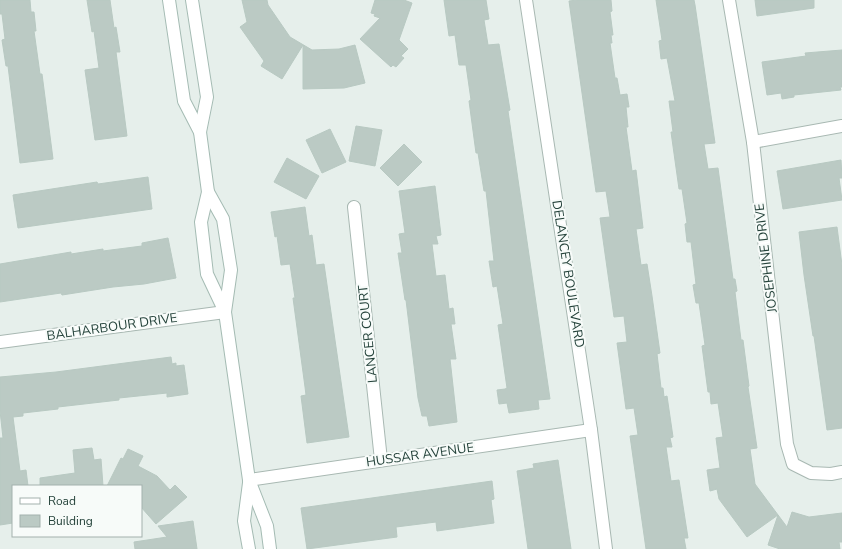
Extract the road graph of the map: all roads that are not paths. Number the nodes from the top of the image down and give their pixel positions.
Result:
1 (169, 0) edge
2 (192, 0) edge
3 (526, 0) edge
4 (730, 0) edge
5 (842, 126) edge
6 (200, 132) junction
7 (753, 142) junction
8 (208, 192) junction
9 (354, 207) dead end
10 (225, 312) junction
11 (0, 342) edge
12 (591, 430) junction
13 (381, 460) junction
14 (842, 472) edge
15 (249, 480) junction
16 (249, 549) edge
17 (270, 549) edge
18 (606, 549) edge

1 - 6 street
2 - 6 street
3 - 12 street, DELANCEY BOULEVARD
4 - 7 street, JOSEPHINE DRIVE
5 - 7 street
6 - 8 street
7 - 14 street, JOSEPHINE DRIVE
8 - 10 street
8 - 10 street
9 - 13 street, LANCER COURT
10 - 11 street, BALHARBOUR DRIVE
10 - 15 street
12 - 13 street, HUSSAR AVENUE
12 - 18 street, DELANCEY BOULEVARD
13 - 15 street, HUSSAR AVENUE
15 - 16 street
15 - 17 street

